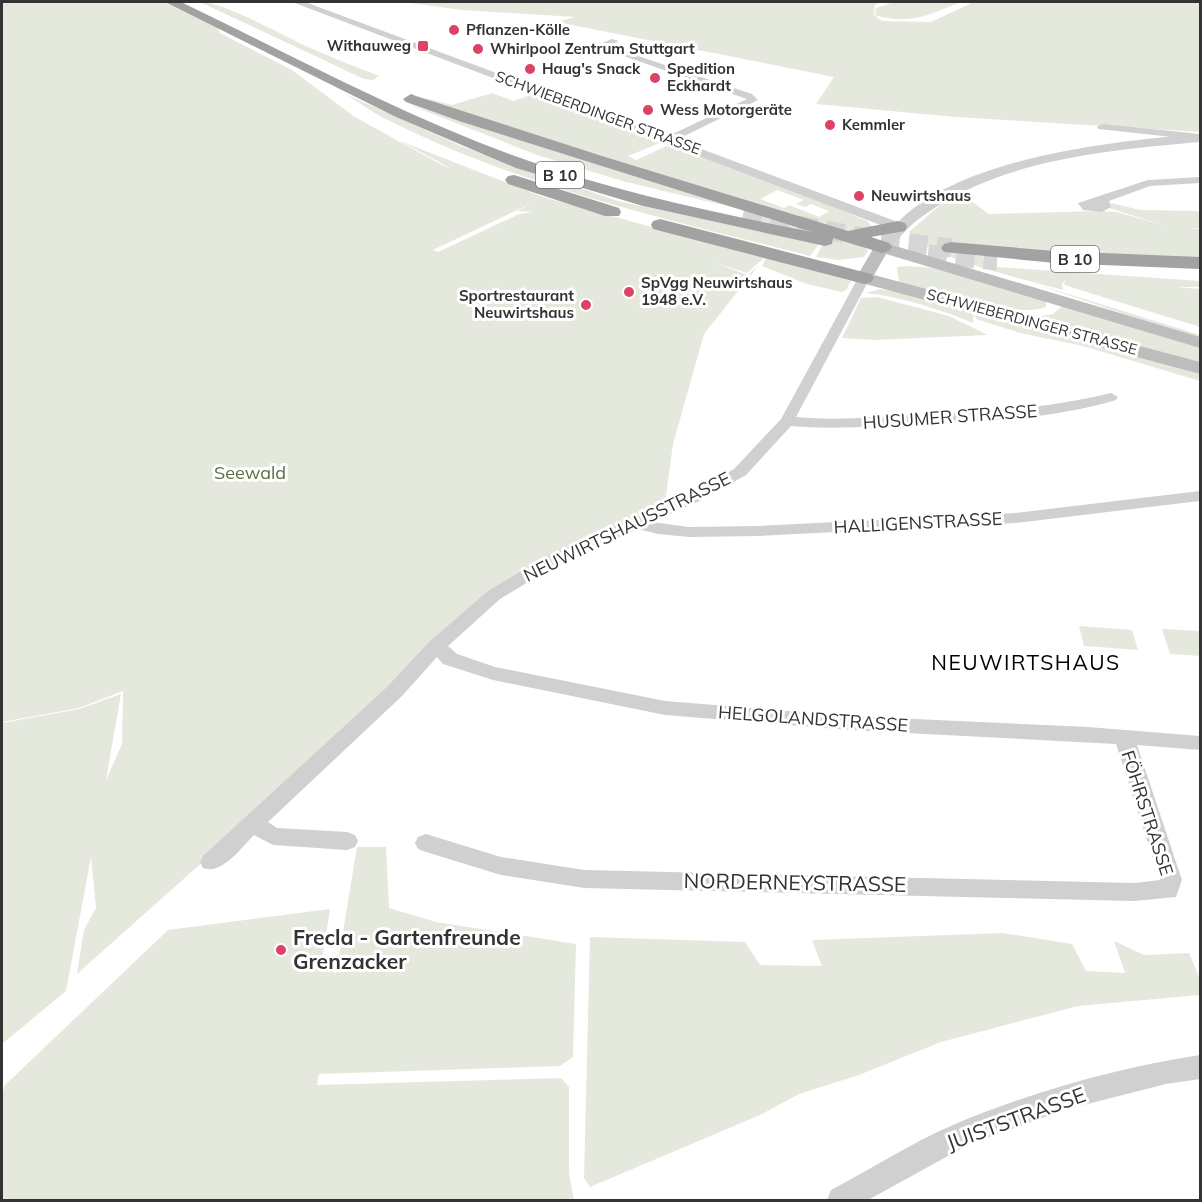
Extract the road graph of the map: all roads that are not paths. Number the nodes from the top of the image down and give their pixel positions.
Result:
1 (172, 2) edge
2 (190, 2) edge
3 (297, 2) edge
4 (615, 40) dead end
5 (308, 64) junction
6 (370, 82) dead end
7 (397, 93) dead end
8 (391, 126) dead end
9 (1102, 127) dead end
10 (1200, 137) edge
11 (670, 139) junction
12 (494, 173) dead end
13 (1200, 180) edge
14 (1102, 200) dead end
15 (743, 215) tunnel mouth
16 (898, 227) junction
17 (832, 236) junction
18 (951, 248) tunnel mouth
19 (997, 261) tunnel mouth
20 (872, 263) junction
21 (1200, 263) edge
22 (965, 271) junction
23 (1200, 273) edge
24 (1055, 298) junction
25 (949, 299) junction
26 (1200, 343) edge
27 (1200, 368) edge
28 (1111, 397) dead end
29 (787, 421) junction
30 (1200, 496) edge
31 (636, 523) junction
32 (436, 646) junction
33 (1124, 737) junction
34 (1200, 742) edge
35 (251, 823) junction
36 (348, 841) dead end
37 (426, 843) dead end
38 (212, 862) dead end
39 (1168, 890) joint
40 (1200, 1067) edge
41 (841, 1200) edge

1 - 5 highway, B 10
2 - 5 highway, B 10
3 - 11 street, SCHWIEBERDINGER STRASSE
4 - 11 street
5 - 6 highway, B 10
5 - 8 highway, B 10
5 - 15 highway, B 10
5 - 17 highway, B 10
7 - 17 highway, B 10
9 - 10 street
10 - 16 street
11 - 16 street, SCHWIEBERDINGER STRASSE
12 - 20 highway, B 10
13 - 14 street
16 - 17 highway, B 10
16 - 20 street
17 - 20 highway, B 10
18 - 21 highway, B 10
19 - 23 highway, B 10
20 - 22 main road, SCHWIEBERDINGER STRASSE
20 - 22 main road
20 - 25 main road, SCHWIEBERDINGER STRASSE
20 - 29 street, NEUWIRTSHAUSSTRASSE
22 - 24 main road, SCHWIEBERDINGER STRASSE
24 - 25 main road
24 - 26 main road, SCHWIEBERDINGER STRASSE
25 - 27 main road, SCHWIEBERDINGER STRASSE
28 - 29 street, HUSUMER STRASSE
29 - 31 street, NEUWIRTSHAUSSTRASSE
30 - 31 street, HALLIGENSTRASSE
31 - 32 street, NEUWIRTSHAUSSTRASSE
32 - 33 street, HELGOLANDSTRASSE
32 - 35 street, NEUWIRTSHAUSSTRASSE
33 - 34 street, HELGOLANDSTRASSE
33 - 39 street, FÖHRSTRASSE
35 - 36 street
35 - 38 street, NEUWIRTSHAUSSTRASSE
37 - 39 street, NORDERNEYSTRASSE
40 - 41 street, JUISTSTRASSE

